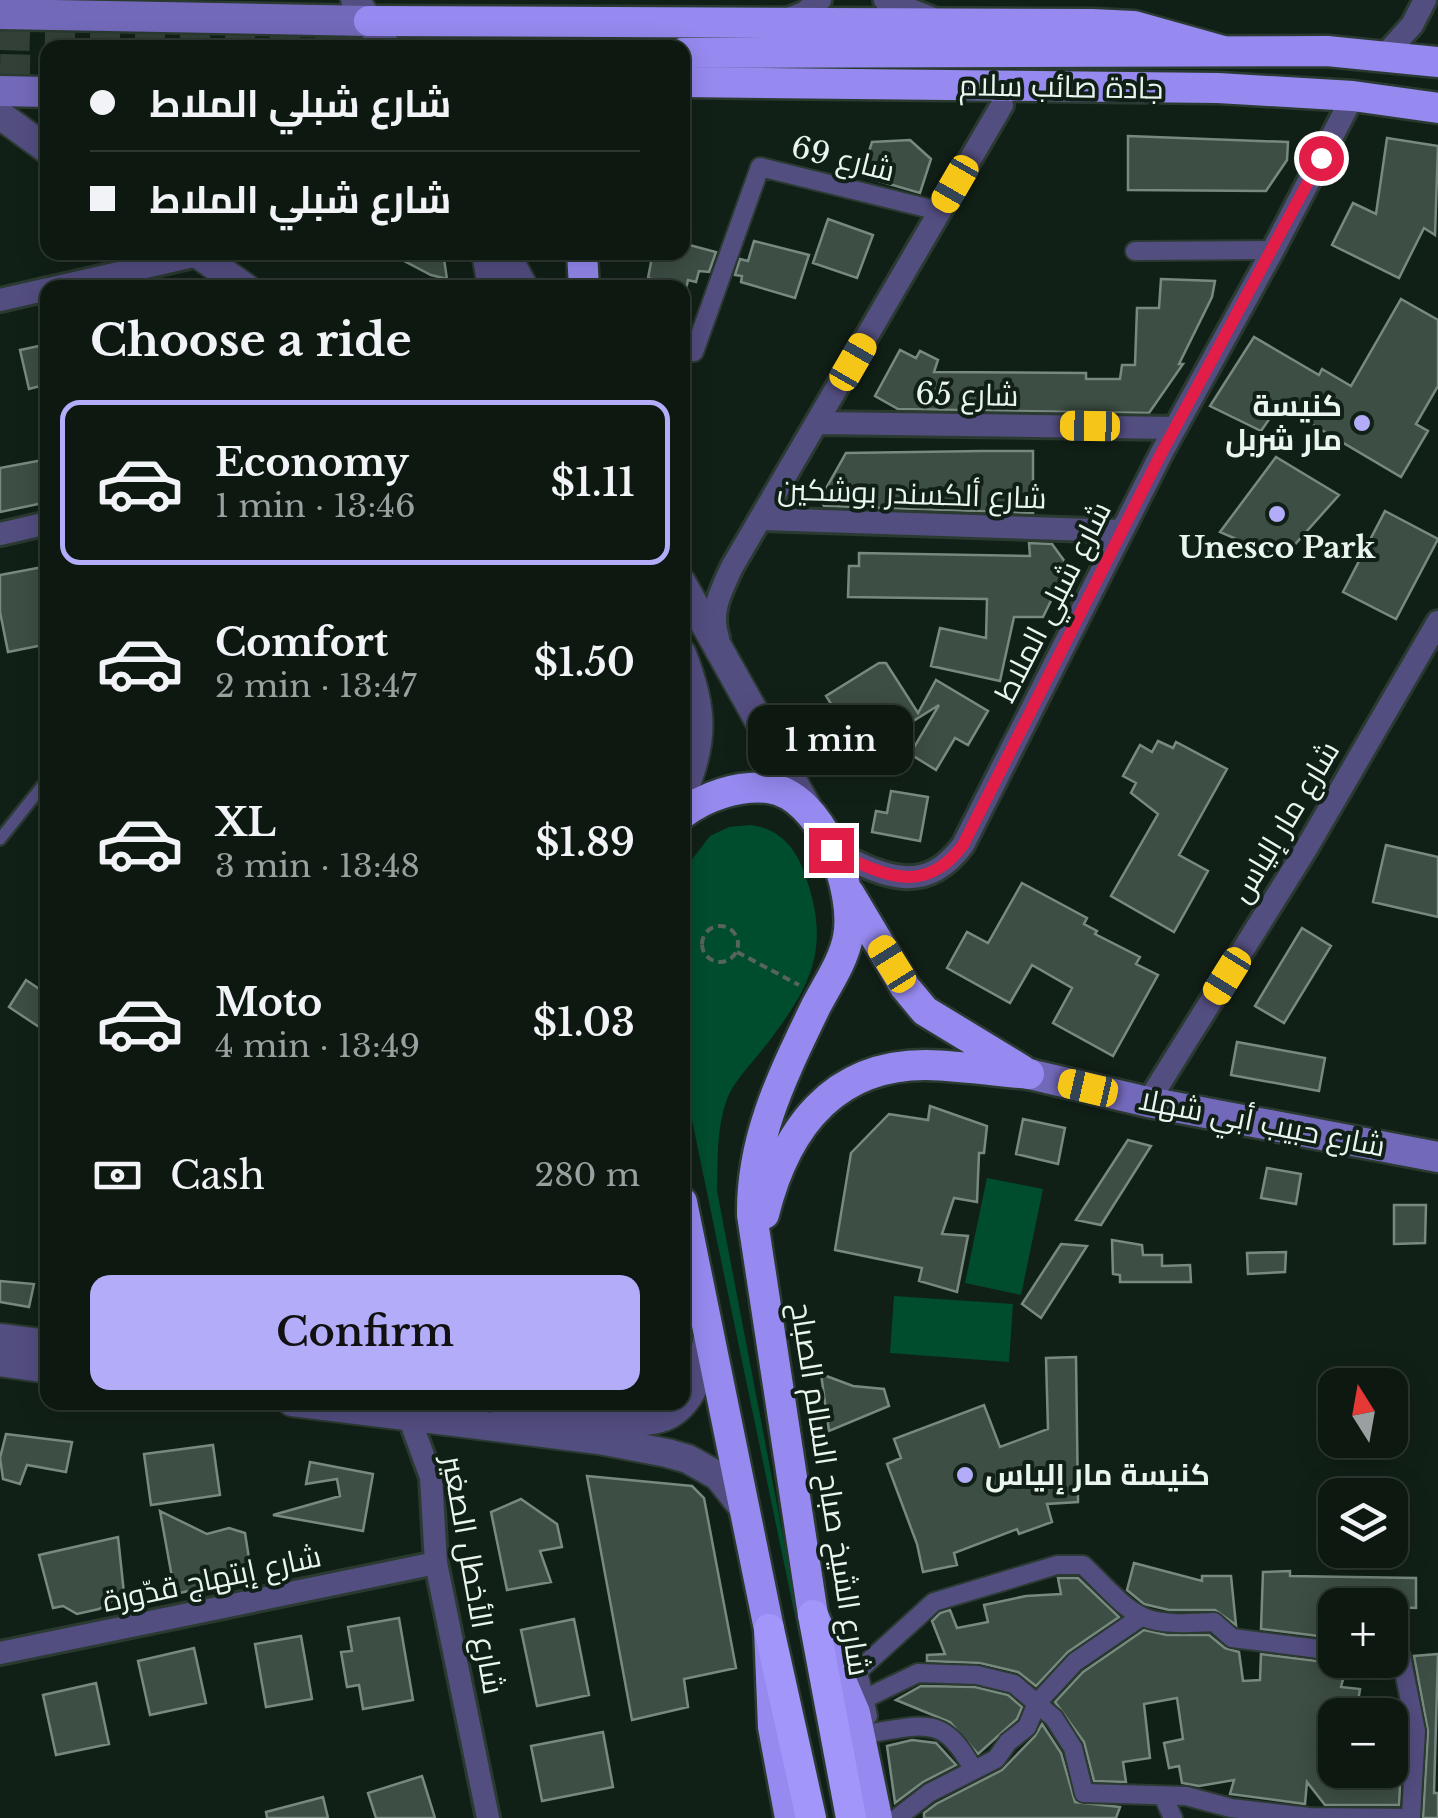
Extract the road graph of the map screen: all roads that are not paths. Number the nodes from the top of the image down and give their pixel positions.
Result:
1 (820, 0) edge
2 (886, 0) edge
3 (1425, 0) edge
4 (5, 10) edge
5 (362, 11) edge
6 (786, 20) junction
7 (515, 21) junction
8 (939, 21) junction
9 (1412, 25) junction
10 (382, 40) edge
11 (490, 40) edge
12 (1223, 51) junction
13 (690, 53) edge
14 (1386, 54) junction
15 (1430, 61) edge
16 (690, 82) edge
17 (1218, 88) junction
18 (0, 91) edge
19 (40, 92) edge
20 (1352, 96) junction
21 (690, 101) edge
22 (1002, 105) junction
23 (1438, 108) edge
24 (0, 116) edge
25 (40, 144) edge
26 (939, 211) junction
27 (1273, 250) junction
28 (1135, 251) dead end
29 (171, 260) edge
30 (206, 260) edge
31 (85, 280) edge
32 (234, 280) edge
33 (40, 290) edge
34 (0, 300) edge
35 (690, 351) edge
36 (819, 423) junction
37 (1175, 428) junction
38 (760, 519) junction
39 (40, 525) edge
40 (1122, 531) junction
41 (0, 534) edge
42 (690, 598) edge
43 (1438, 622) edge
44 (731, 674) junction
45 (690, 684) edge
46 (690, 772) edge
47 (40, 789) edge
48 (690, 810) edge
49 (820, 830) junction
50 (0, 839) edge
51 (848, 891) junction
52 (1029, 1074) junction
53 (1148, 1102) junction
54 (1438, 1156) edge
55 (690, 1239) edge
56 (755, 1246) junction
57 (710, 1330) junction
58 (0, 1338) edge
59 (40, 1343) edge
60 (0, 1362) edge
61 (40, 1367) edge
62 (690, 1391) edge
63 (554, 1410) edge
64 (674, 1410) edge
65 (406, 1411) edge
66 (745, 1510) junction
67 (436, 1563) junction
68 (814, 1616) junction
69 (1138, 1619) junction
70 (770, 1629) junction
71 (1318, 1648) edge
72 (0, 1653) edge
73 (1406, 1678) edge
74 (864, 1699) junction
75 (1037, 1703) junction
76 (871, 1732) junction
77 (973, 1769) junction
78 (1163, 1796) junction
79 (1411, 1817) edge
80 (488, 1818) edge
81 (790, 1818) edge
82 (811, 1818) edge
83 (851, 1818) edge
84 (877, 1818) edge
85 (888, 1818) edge
86 (897, 1818) edge
87 (1174, 1818) edge

1 - 6 street
2 - 8 street
3 - 9 street
4 - 5 main road
5 - 7 highway
5 - 10 street
6 - 7 highway
6 - 8 highway
7 - 11 highway
8 - 12 highway
9 - 14 street
9 - 15 street
12 - 13 highway, جادة صائب سلام
12 - 14 highway, جادة صائب سلام
14 - 15 highway, جادة صائب سلام
16 - 17 highway, جادة صائب سلام
17 - 20 highway, جادة صائب سلام
17 - 22 highway
18 - 19 main road
20 - 23 highway, جادة صائب سلام
20 - 27 street, شارع شبلي الملاط
21 - 22 highway
22 - 26 street
24 - 25 street
26 - 35 street, شارع 69
26 - 36 street
27 - 28 street
27 - 37 street, شارع شبلي الملاط
29 - 31 street
30 - 32 street
33 - 34 street
36 - 37 street, شارع 65
36 - 38 street
37 - 40 street, شارع شبلي الملاط
38 - 40 street, شارع ألكسندر بوشكين
38 - 44 street
39 - 41 street
40 - 49 street, شارع شبلي الملاط
42 - 44 street
43 - 53 street, شارع مار إلياس
44 - 49 street
45 - 46 street
47 - 50 lane
48 - 49 highway
49 - 51 highway
51 - 52 highway
51 - 56 highway, شارع الشيخ صباح السالم الصباح
52 - 53 main road, شارع حبيب أبي شهلا
52 - 56 highway
53 - 54 main road, شارع حبيب أبي شهلا
55 - 57 highway
56 - 68 highway, شارع الشيخ صباح السالم الصباح
57 - 62 street
57 - 66 highway
58 - 59 street
60 - 61 street
63 - 64 street
65 - 66 street
65 - 67 street, شارع الأخطل الصغير
66 - 70 highway
67 - 72 street, شارع إبتهاج قدّورة
67 - 80 street, شارع الأخطل الصغير
68 - 83 highway, شارع الشيخ صباح السالم الصباح
68 - 84 highway
69 - 71 street
69 - 74 street
69 - 75 street
70 - 81 highway
70 - 82 highway
73 - 79 street
74 - 75 street
74 - 76 street
75 - 77 street
75 - 78 street
76 - 77 street
76 - 85 street
77 - 86 street
78 - 79 street
78 - 87 street

